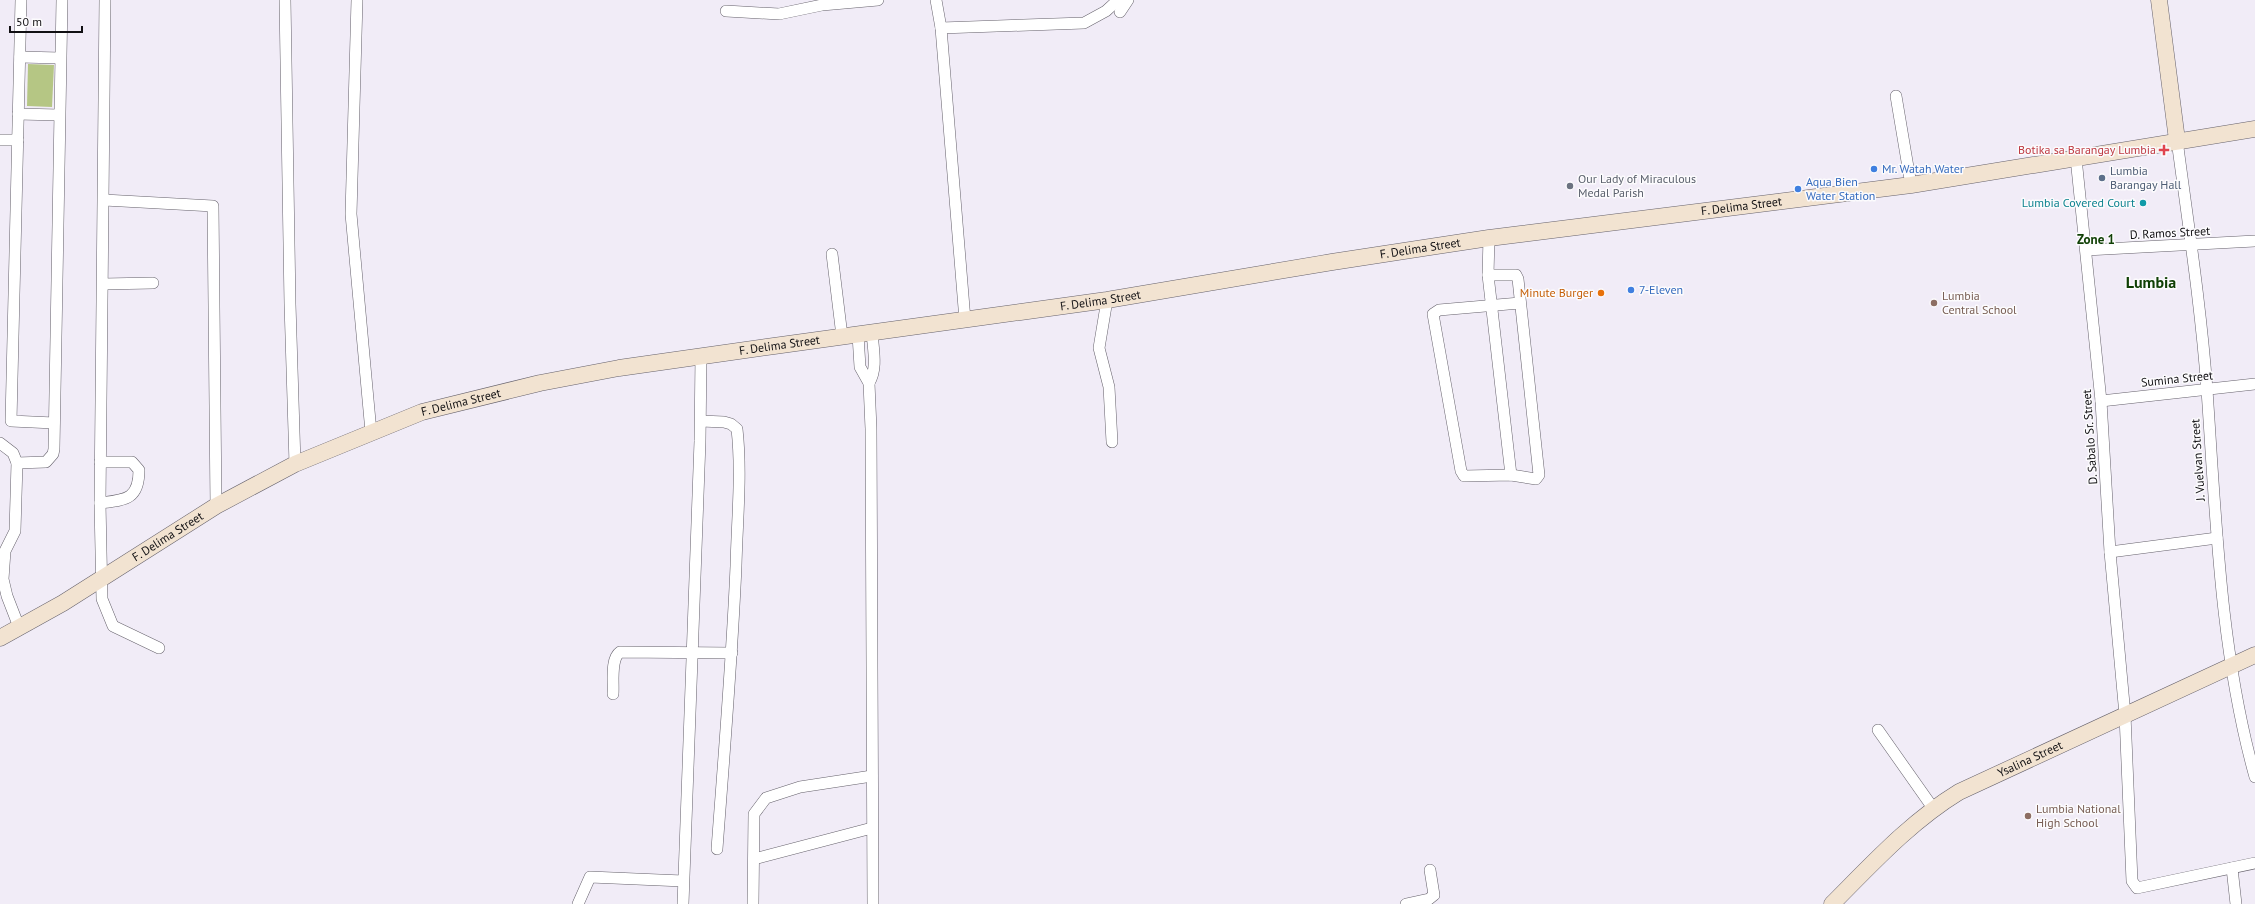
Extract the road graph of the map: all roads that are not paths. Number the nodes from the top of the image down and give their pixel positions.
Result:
1 (21, 0) edge
2 (62, 0) edge
3 (105, 0) edge
4 (285, 0) edge
5 (356, 0) edge
6 (878, 0) edge
7 (936, 0) edge
8 (1118, 0) edge
9 (1128, 0) edge
10 (2159, 0) edge
11 (726, 12) dead end
12 (1120, 12) dead end
13 (941, 28) junction
14 (20, 57) junction
15 (60, 58) junction
16 (1896, 96) dead end
17 (18, 114) junction
18 (59, 115) junction
19 (2255, 129) edge
20 (0, 140) edge
21 (18, 140) junction
22 (2177, 140) junction
23 (2076, 158) junction
24 (1911, 185) junction
25 (104, 200) junction
26 (1489, 238) junction
27 (2255, 241) edge
28 (2190, 245) junction
29 (2086, 250) junction
30 (832, 254) dead end
31 (1488, 276) junction
32 (153, 283) dead end
33 (103, 284) junction
34 (1107, 300) junction
35 (1520, 303) junction
36 (1491, 306) junction
37 (965, 320) junction
38 (857, 335) junction
39 (701, 356) junction
40 (2255, 384) edge
41 (2207, 389) junction
42 (2101, 401) junction
43 (700, 421) junction
44 (54, 422) junction
45 (371, 432) junction
46 (1112, 442) dead end
47 (0, 443) edge
48 (100, 462) junction
49 (17, 463) junction
50 (295, 464) junction
51 (1511, 475) junction
52 (100, 504) junction
53 (216, 506) junction
54 (2217, 538) junction
55 (2110, 552) junction
56 (102, 576) junction
57 (19, 627) junction
58 (0, 638) edge
59 (159, 648) dead end
60 (692, 651) junction
61 (732, 653) junction
62 (2255, 656) edge
63 (2232, 666) junction
64 (613, 694) dead end
65 (2125, 715) junction
66 (1878, 730) dead end
67 (872, 776) junction
68 (2255, 777) edge
69 (1933, 808) junction
70 (872, 828) junction
71 (717, 849) dead end
72 (754, 859) junction
73 (2255, 864) edge
74 (2232, 868) junction
75 (1430, 870) dead end
76 (683, 882) junction
77 (578, 904) edge
78 (683, 904) edge
79 (753, 904) edge
80 (873, 904) edge
81 (1406, 904) edge
82 (1832, 904) edge
83 (2236, 904) edge

1 - 14 street
2 - 15 street
3 - 25 street
4 - 50 street
5 - 45 street
6 - 11 street
7 - 13 street
8 - 13 street
9 - 12 street
10 - 22 street
13 - 37 street
14 - 15 street
14 - 17 street
15 - 18 street
16 - 24 street
17 - 18 street
17 - 21 street
18 - 44 street
19 - 22 street, F. Delima Street
20 - 21 street
21 - 44 street
22 - 23 street, F. Delima Street
22 - 28 street, J. Vuelvan Street
23 - 24 street, F. Delima Street
23 - 29 street, D. Sabalo Sr. Street
24 - 26 street, F. Delima Street
25 - 33 street
25 - 53 street
26 - 31 street
26 - 34 street, F. Delima Street
27 - 28 street, D. Ramos Street
28 - 29 street, D. Ramos Street
28 - 41 street, J. Vuelvan Street
29 - 42 street, D. Sabalo Sr. Street
30 - 38 street
31 - 35 street
31 - 36 street
32 - 33 street
33 - 48 street
34 - 37 street, F. Delima Street
34 - 46 street
35 - 36 street
35 - 51 street
36 - 51 street
36 - 51 street
37 - 38 street, F. Delima Street
38 - 39 street, F. Delima Street
38 - 67 street
39 - 43 street
39 - 45 street, F. Delima Street
40 - 41 street, Sumina Street
41 - 42 street, Sumina Street
41 - 54 street, J. Vuelvan Street
42 - 55 street, D. Sabalo Sr. Street
43 - 60 street
43 - 61 street
44 - 49 street
45 - 50 street, F. Delima Street
47 - 49 street
48 - 52 street
48 - 52 street
49 - 57 street
50 - 53 street, F. Delima Street
52 - 56 street
53 - 56 street, F. Delima Street
54 - 55 street
54 - 63 street, J. Vuelvan Street
55 - 65 street, D. Sabalo Sr. Street
56 - 57 street, F. Delima Street
56 - 59 street
57 - 58 street, F. Delima Street
60 - 61 street
60 - 64 street
60 - 76 street
61 - 71 street
62 - 63 street, Ysalina Street
63 - 65 street, Ysalina Street
63 - 68 street, J. Vuelvan Street
65 - 69 street, Ysalina Street
65 - 74 street, D. Sabalo Sr. Street
66 - 69 street
67 - 70 street
67 - 72 street
69 - 82 street, Ysalina Street
70 - 72 street
70 - 80 street
72 - 79 street
73 - 74 street
74 - 83 street
75 - 81 street
76 - 77 street
76 - 78 street

